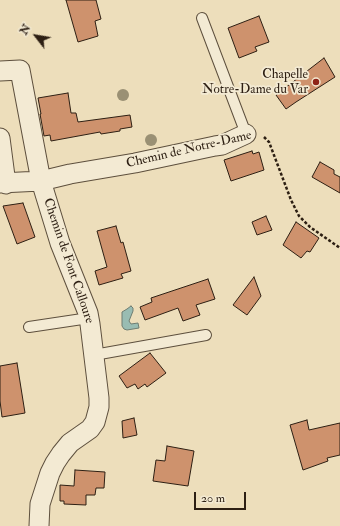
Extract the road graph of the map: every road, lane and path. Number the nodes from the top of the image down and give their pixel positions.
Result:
1 (202, 18) dead end
2 (0, 72) edge
3 (246, 134) junction
4 (0, 138) edge
5 (41, 181) junction
6 (3, 183) edge
7 (340, 248) edge
8 (89, 318) junction
9 (29, 327) dead end
10 (206, 335) dead end
11 (94, 355) junction
12 (39, 526) edge

1 - 3 lane
2 - 5 street, Chemin de Font Calloure
3 - 5 street, Chemin de Notre-Dame
3 - 7 path, Chemin de Notre-Dame
4 - 6 street
5 - 6 street, Chemin de Notre-Dame
5 - 8 street, Chemin de Font Calloure
8 - 9 lane
8 - 11 street, Chemin de Font Calloure
10 - 11 lane
11 - 12 street, Chemin de Font Calloure

